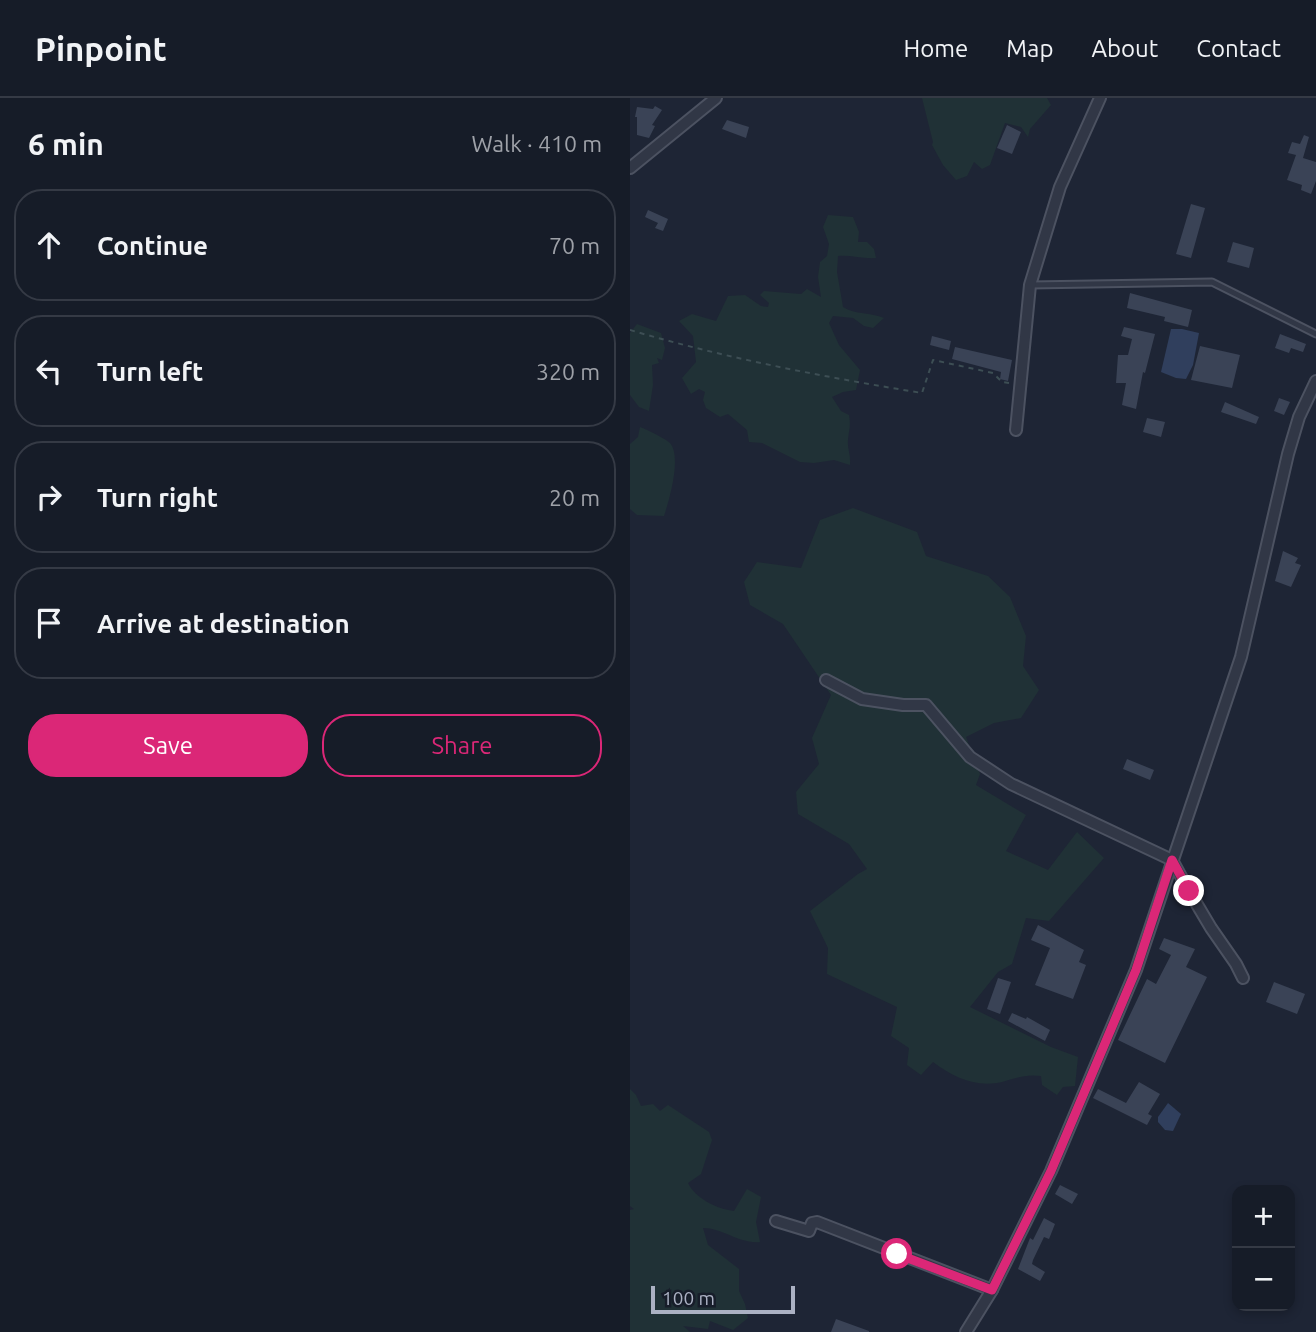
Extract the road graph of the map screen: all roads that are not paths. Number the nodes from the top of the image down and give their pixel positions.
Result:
1 (716, 98) edge
2 (1100, 98) edge
3 (630, 168) edge
4 (1030, 285) junction
5 (1316, 334) edge
6 (1316, 381) edge
7 (1016, 430) dead end
8 (826, 680) dead end
9 (1172, 860) junction
10 (1243, 978) dead end
11 (776, 1221) dead end
12 (992, 1290) junction
13 (966, 1332) edge

1 - 3 street
2 - 4 street
4 - 5 lane
4 - 7 street
6 - 9 street
8 - 9 street
9 - 10 street
9 - 12 street
11 - 12 street
12 - 13 street

